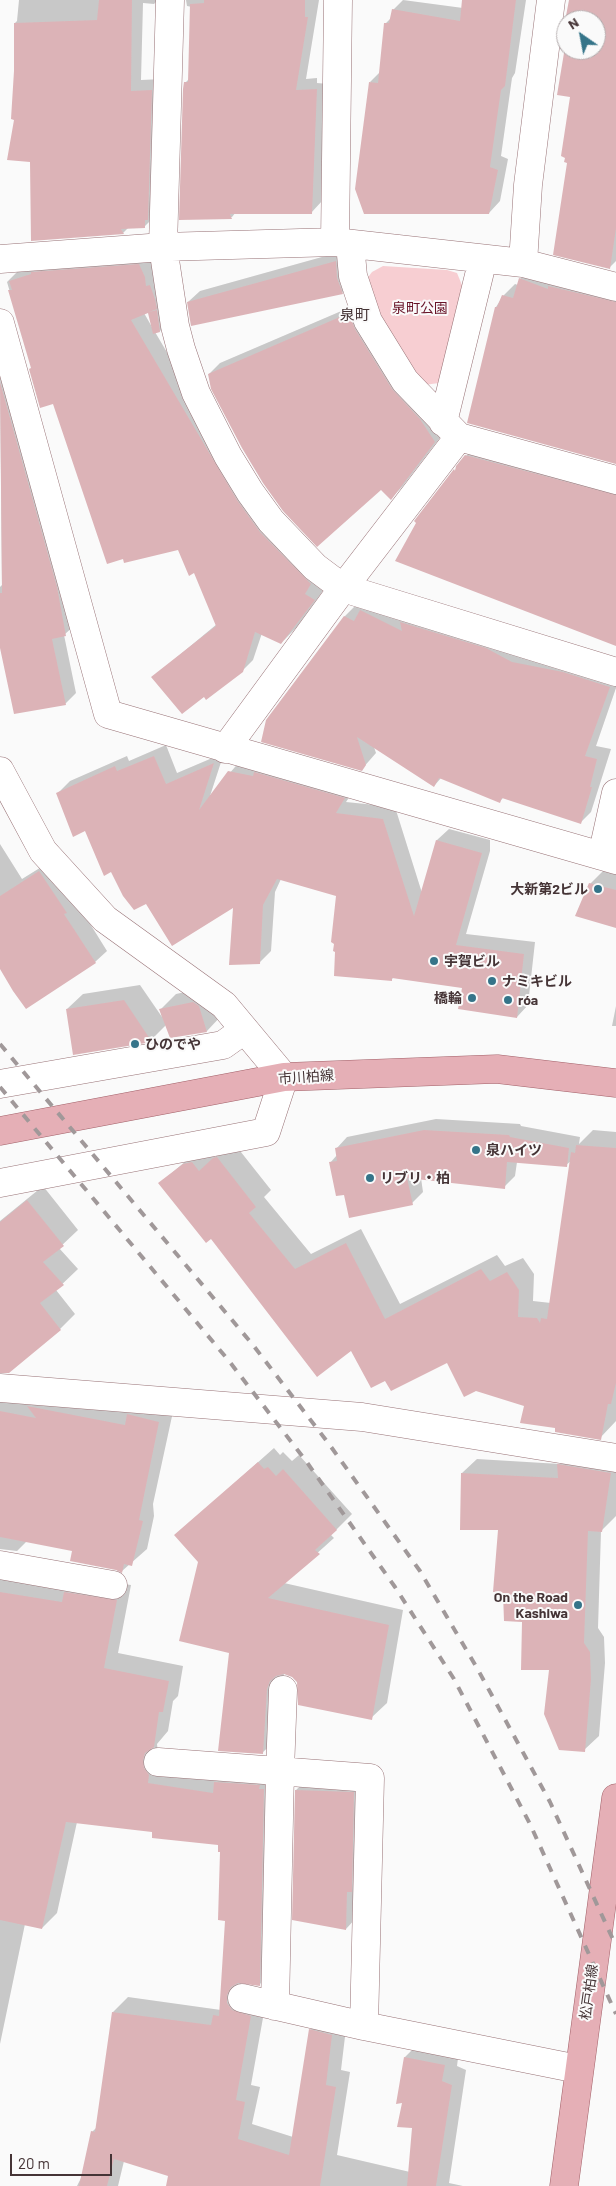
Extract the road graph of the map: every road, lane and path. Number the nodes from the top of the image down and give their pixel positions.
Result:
1 (170, 0) edge
2 (338, 0) edge
3 (551, 0) edge
4 (343, 243) junction
5 (163, 247) junction
6 (483, 258) junction
7 (0, 259) edge
8 (523, 263) junction
9 (616, 288) edge
10 (0, 323) edge
11 (451, 430) junction
12 (616, 480) edge
13 (343, 588) junction
14 (616, 672) edge
15 (225, 749) junction
16 (0, 771) edge
17 (616, 793) edge
18 (609, 858) edge
19 (244, 1030) junction
20 (284, 1077) junction
21 (616, 1083) edge
22 (0, 1084) edge
23 (0, 1131) edge
24 (0, 1183) edge
25 (0, 1388) edge
26 (616, 1458) edge
27 (0, 1565) edge
28 (113, 1585) dead end
29 (284, 1690) dead end
30 (158, 1762) dead end
31 (280, 1771) junction
32 (616, 1798) edge
33 (242, 1998) dead end
34 (275, 2006) junction
35 (364, 2026) junction
36 (578, 2069) junction
37 (564, 2186) edge

1 - 5 street
2 - 4 street
3 - 8 street
4 - 5 street
4 - 6 street
4 - 11 street
5 - 7 street
5 - 13 street
6 - 8 street
6 - 11 street
8 - 9 street
10 - 15 street
11 - 12 street
11 - 13 street
13 - 14 street
13 - 15 street
15 - 18 street
16 - 19 street
17 - 18 street
19 - 20 street
19 - 22 street
20 - 21 main road, 市川柏線
20 - 23 main road, 市川柏線
20 - 24 street
25 - 26 street
27 - 28 street
29 - 31 street
30 - 31 street
31 - 34 street
31 - 35 street
32 - 36 main road, 松戸柏線
33 - 34 street
34 - 35 street
35 - 36 street
36 - 37 main road, 松戸柏線

